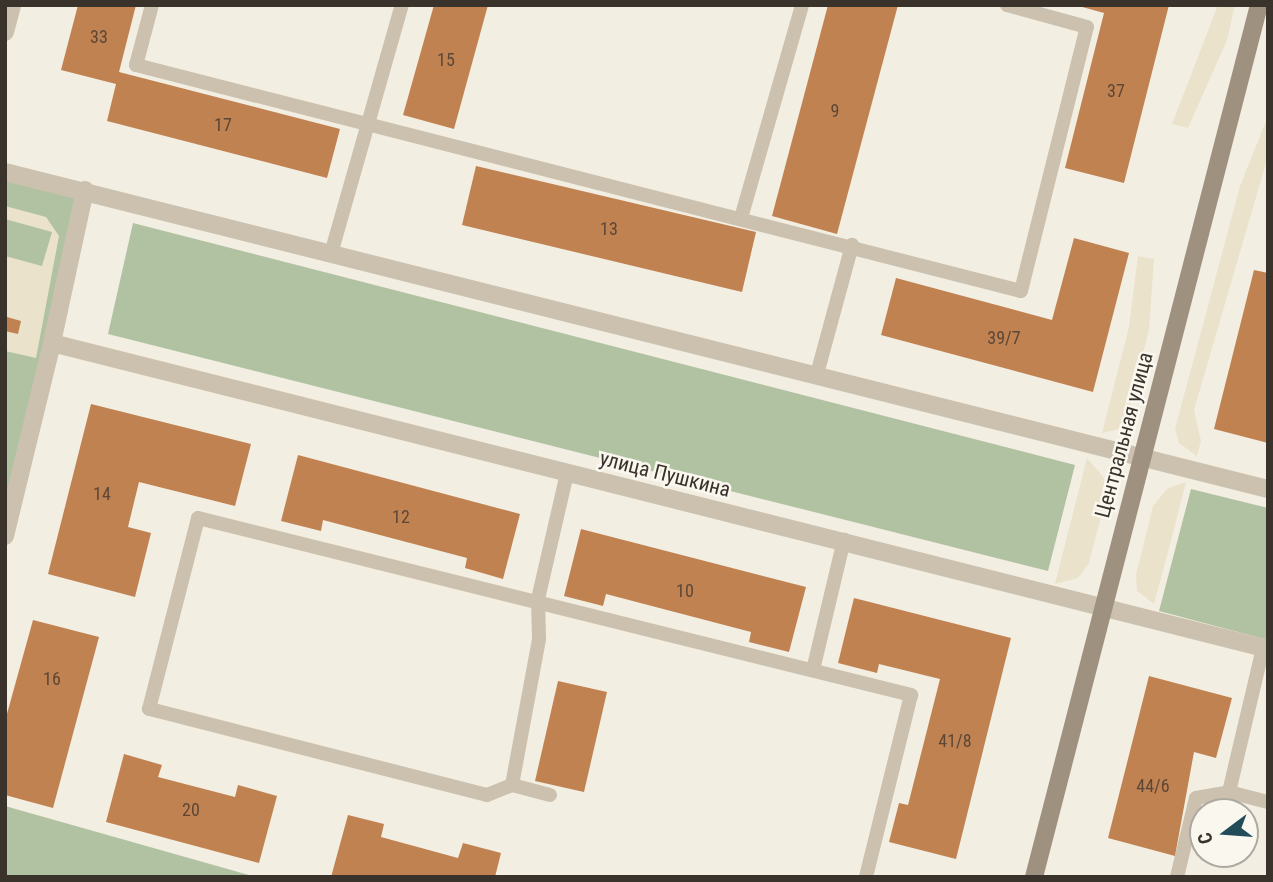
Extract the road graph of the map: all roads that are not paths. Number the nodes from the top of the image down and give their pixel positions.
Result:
1 (12, 5) edge
2 (152, 5) edge
3 (402, 5) edge
4 (802, 5) edge
5 (1007, 5) edge
6 (1259, 5) edge
7 (5, 32) edge
8 (367, 126) junction
9 (5, 172) edge
10 (85, 190) junction
11 (741, 218) junction
12 (852, 245) junction
13 (332, 250) junction
14 (52, 343) junction
15 (817, 374) junction
16 (1142, 457) junction
17 (567, 474) junction
18 (1268, 489) edge
19 (5, 537) edge
20 (844, 541) junction
21 (538, 599) junction
22 (1102, 607) junction
23 (1265, 648) edge
24 (813, 670) junction
25 (512, 785) junction
26 (1229, 792) junction
27 (550, 795) dead end
28 (1268, 802) edge
29 (869, 876) edge
30 (1034, 877) edge
31 (1177, 877) edge

1 - 7 street
2 - 8 lane
3 - 8 lane
4 - 11 lane
5 - 12 lane
6 - 16 main road, Центральная улица
8 - 11 lane
8 - 13 lane
9 - 10 street
10 - 13 street
10 - 14 street
11 - 12 lane
12 - 15 lane
13 - 15 street
14 - 17 street, улица Пушкина
14 - 19 street
15 - 16 street
16 - 18 street
16 - 22 main road, Центральная улица
17 - 20 street, улица Пушкина
17 - 21 lane
20 - 22 street, улица Пушкина
20 - 24 lane
21 - 24 lane
21 - 25 lane
21 - 25 lane
22 - 23 street, улица Пушкина
22 - 30 main road, Центральная улица
23 - 26 lane
24 - 29 lane
25 - 27 lane
26 - 28 lane
26 - 31 lane

